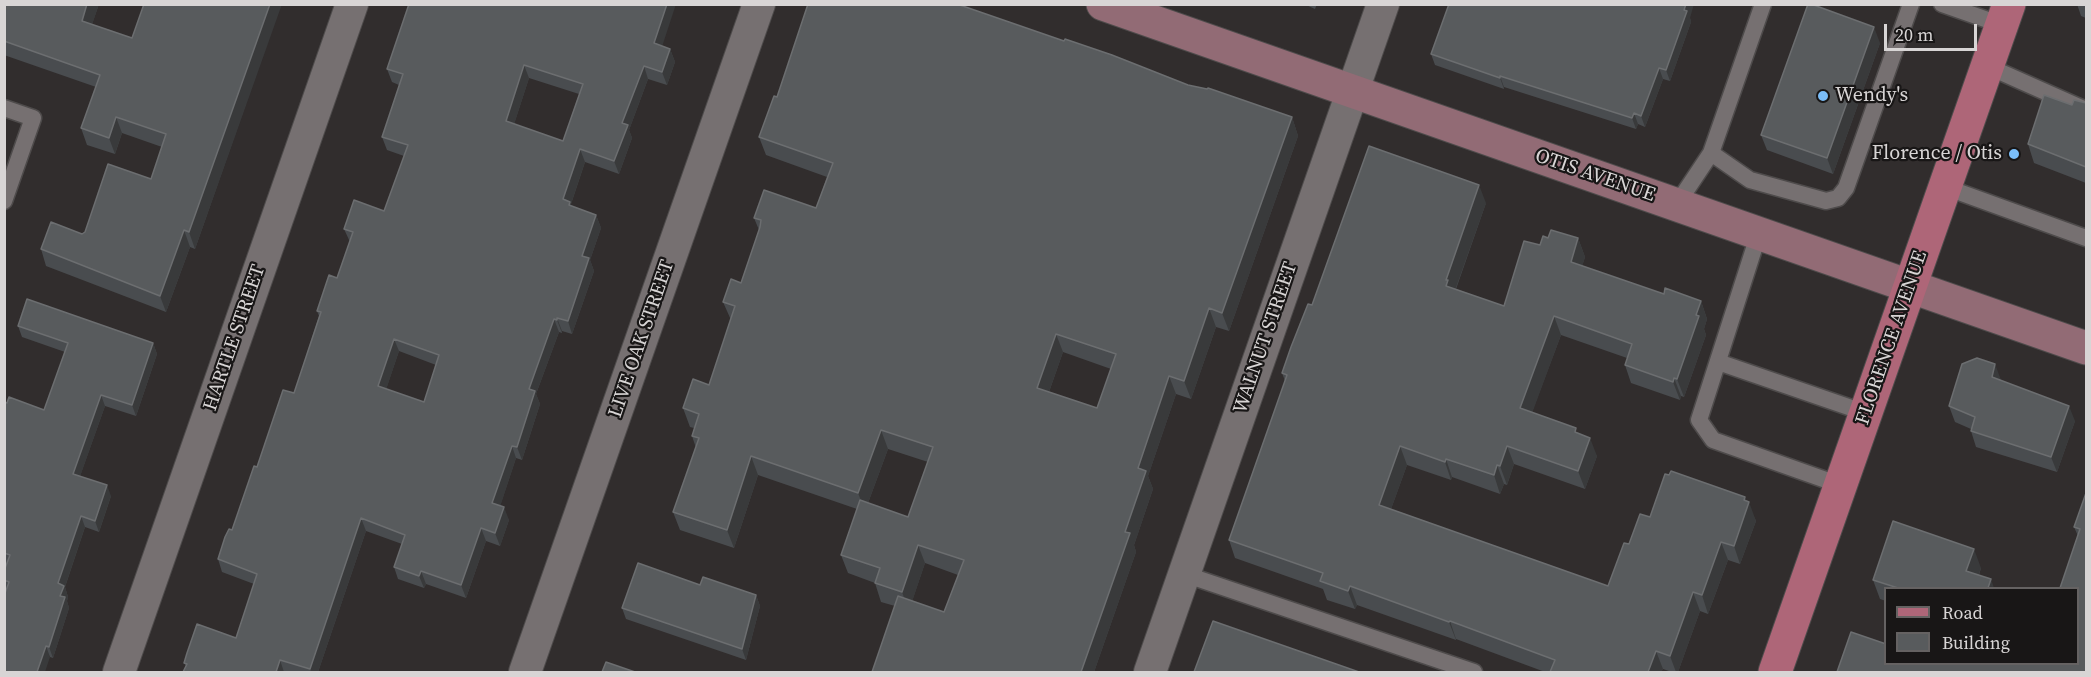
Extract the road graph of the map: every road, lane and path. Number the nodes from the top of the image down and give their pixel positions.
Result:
1 (352, 4) edge
2 (759, 4) edge
3 (1103, 4) edge
4 (1383, 4) edge
5 (1763, 4) edge
6 (1911, 4) edge
7 (1942, 4) edge
8 (2005, 15) edge
9 (1987, 66) junction
10 (1352, 91) junction
11 (4, 108) edge
12 (2086, 110) edge
13 (1711, 153) junction
14 (1945, 187) junction
15 (4, 201) edge
16 (1677, 204) junction
17 (1759, 233) junction
18 (2086, 238) edge
19 (1910, 286) junction
20 (2086, 348) edge
21 (1718, 362) junction
22 (1866, 413) junction
23 (1840, 485) junction
24 (1184, 574) junction
25 (119, 672) edge
26 (525, 672) edge
27 (1150, 672) edge
28 (1474, 672) edge
29 (1775, 672) edge

1 - 25 street, HARTLE STREET
2 - 26 street, LIVE OAK STREET
3 - 10 street, OTIS AVENUE
4 - 10 street, WALNUT STREET
5 - 13 lane
6 - 13 lane
7 - 8 lane
8 - 9 main road, FLORENCE AVENUE
9 - 12 lane
9 - 14 main road, FLORENCE AVENUE
10 - 16 street, OTIS AVENUE
10 - 24 street, WALNUT STREET
11 - 15 lane
13 - 16 lane
14 - 18 lane
14 - 19 main road, FLORENCE AVENUE
16 - 17 street, OTIS AVENUE
17 - 19 street, OTIS AVENUE
17 - 21 lane
19 - 20 street, OTIS AVENUE
19 - 22 main road, FLORENCE AVENUE
21 - 22 lane
21 - 23 lane
22 - 23 main road, FLORENCE AVENUE
23 - 29 main road, FLORENCE AVENUE
24 - 27 street, WALNUT STREET
24 - 28 lane

